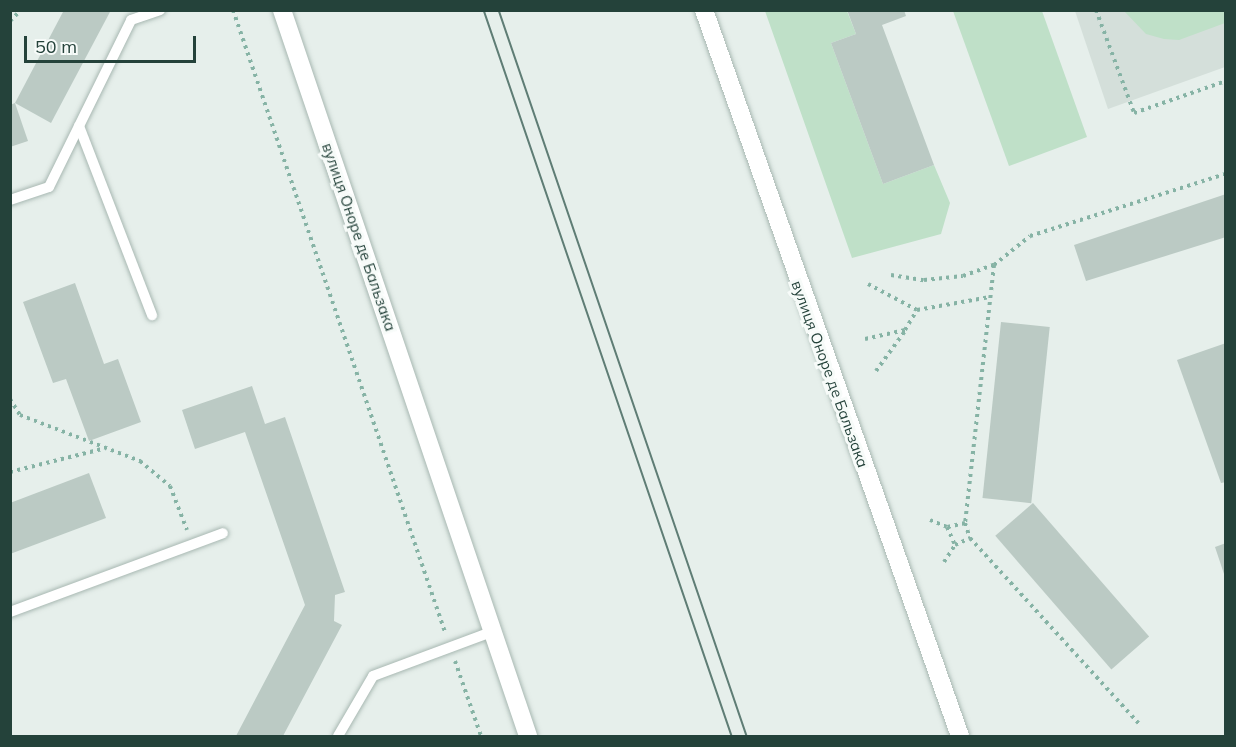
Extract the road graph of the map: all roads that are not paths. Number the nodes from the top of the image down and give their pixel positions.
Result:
1 (160, 10) edge
2 (282, 10) edge
3 (704, 10) edge
4 (79, 126) junction
5 (10, 200) edge
6 (152, 315) dead end
7 (224, 533) dead end
8 (10, 612) edge
9 (494, 631) junction
10 (338, 736) edge
11 (528, 736) edge
12 (960, 736) edge

1 - 4 lane
2 - 9 street, вулиця Оноре де Бальзака
3 - 12 street, вулиця Оноре де Бальзака
4 - 5 lane
4 - 6 lane
7 - 8 lane
9 - 10 lane
9 - 11 street, вулиця Оноре де Бальзака

